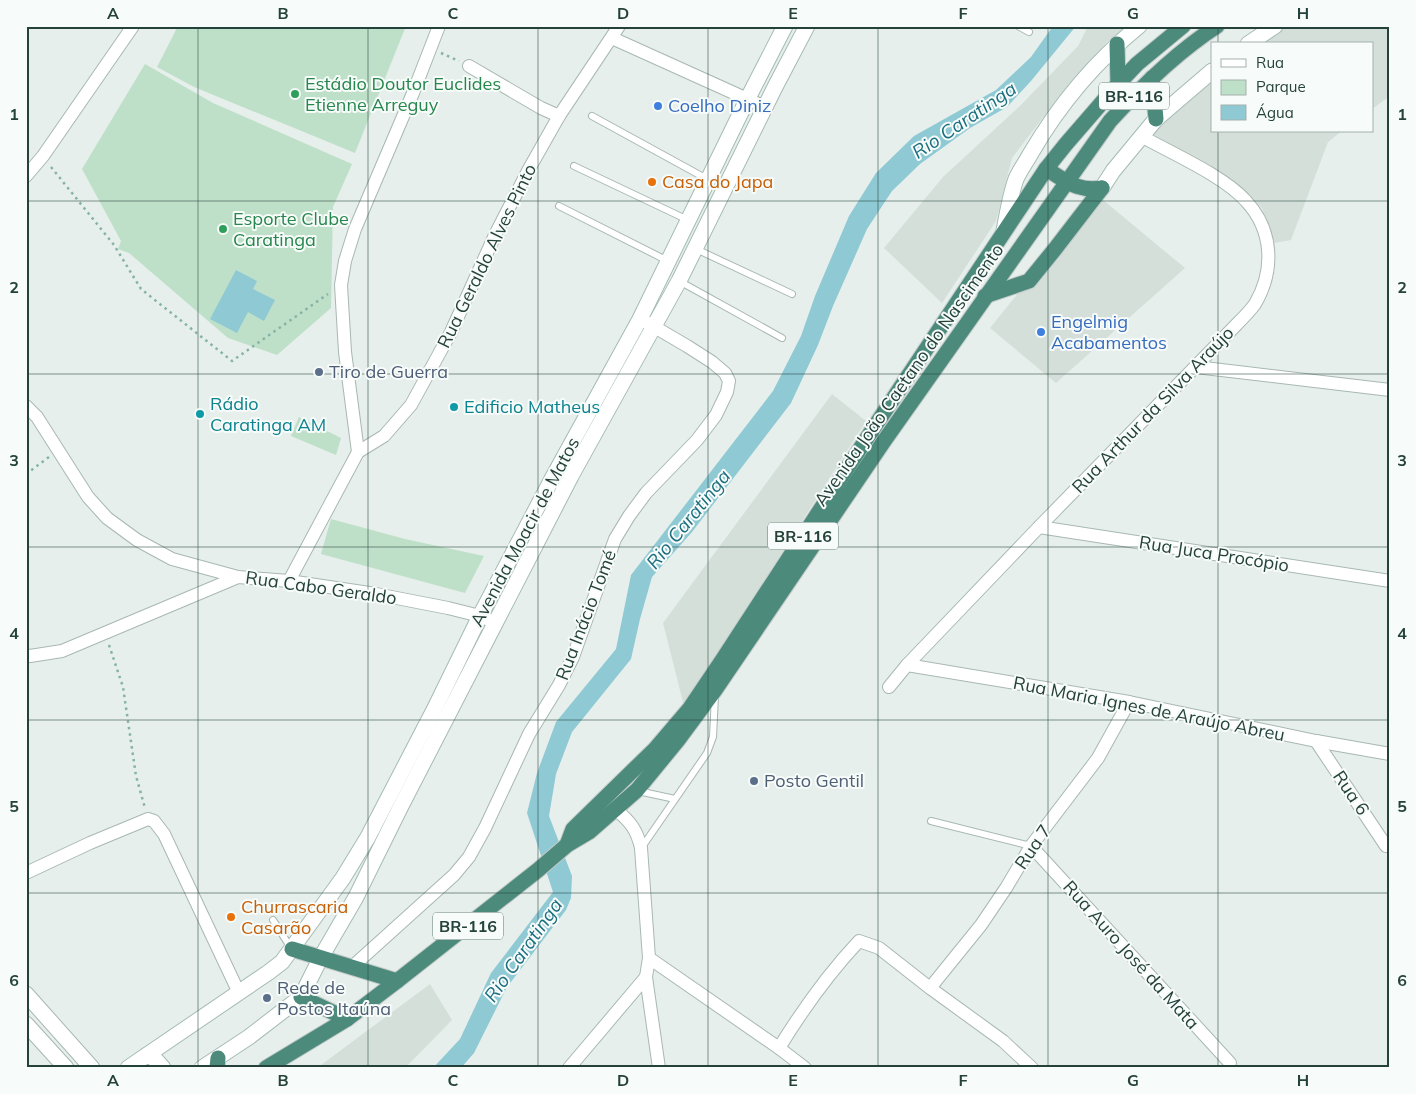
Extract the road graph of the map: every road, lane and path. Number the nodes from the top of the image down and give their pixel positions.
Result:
1 (133, 26) edge
2 (439, 26) edge
3 (619, 26) edge
4 (785, 26) edge
5 (808, 26) edge
6 (1018, 26) edge
7 (1140, 26) edge
8 (1183, 26) edge
9 (1217, 26) edge
10 (1276, 26) edge
11 (1029, 32) dead end
12 (612, 38) junction
13 (1251, 42) edge
14 (1117, 44) junction
15 (430, 47) junction
16 (469, 66) joint
17 (1211, 72) edge
18 (1152, 78) junction
19 (1118, 84) junction
20 (747, 100) junction
21 (765, 107) junction
22 (559, 116) junction
23 (592, 116) dead end
24 (1156, 120) junction
25 (1141, 136) junction
26 (42, 156) junction
27 (574, 166) dead end
28 (1046, 169) junction
29 (26, 176) edge
30 (708, 179) junction
31 (1068, 182) junction
32 (1102, 188) junction
33 (559, 206) dead end
34 (688, 220) junction
35 (1004, 231) junction
36 (695, 248) junction
37 (668, 261) junction
38 (679, 281) junction
39 (342, 285) junction
40 (792, 294) dead end
41 (985, 296) junction
42 (640, 319) junction
43 (655, 327) junction
44 (782, 338) dead end
45 (1196, 367) junction
46 (1390, 390) edge
47 (26, 406) edge
48 (58, 450) junction
49 (358, 452) junction
50 (26, 474) edge
51 (1038, 527) junction
52 (238, 577) junction
53 (289, 581) junction
54 (1390, 581) edge
55 (480, 616) junction
56 (496, 623) junction
57 (104, 633) junction
58 (26, 655) edge
59 (907, 665) junction
60 (889, 687) dead end
61 (715, 690) junction
62 (1129, 702) junction
63 (1316, 741) junction
64 (1390, 754) edge
65 (637, 790) junction
66 (675, 799) junction
67 (616, 810) junction
68 (148, 819) junction
69 (931, 821) dead end
70 (585, 827) junction
71 (1032, 846) junction
72 (1386, 846) dead end
73 (641, 848) junction
74 (26, 873) edge
75 (273, 920) dead end
76 (292, 949) junction
77 (650, 958) junction
78 (320, 959) junction
79 (352, 967) junction
80 (646, 977) junction
81 (397, 982) junction
82 (930, 988) junction
83 (239, 993) junction
84 (26, 994) edge
85 (301, 997) junction
86 (347, 1019) junction
87 (26, 1024) edge
88 (779, 1048) junction
89 (147, 1055) junction
90 (218, 1063) edge
91 (1230, 1064) dead end
92 (66, 1068) edge
93 (92, 1068) edge
94 (128, 1068) edge
95 (163, 1068) edge
96 (202, 1068) edge
97 (266, 1068) edge
98 (570, 1068) edge
99 (659, 1068) edge
100 (805, 1068) edge
101 (1032, 1068) edge

1 - 26 street
2 - 15 street
3 - 12 street, Rua Geraldo Alves Pinto
4 - 20 main road, Avenida Moacir de Matos
5 - 21 main road, Avenida Moacir de Matos
6 - 11 lane
7 - 14 main road, Avenida João Caetano do Nascimento
8 - 19 highway, Avenida João Caetano do Nascimento / BR-116
9 - 18 highway, Avenida João Caetano do Nascimento / BR-116
10 - 13 main road
12 - 20 street
12 - 22 street, Rua Geraldo Alves Pinto
14 - 19 highway
14 - 35 main road, Avenida João Caetano do Nascimento
15 - 16 path
15 - 39 street
16 - 22 street
17 - 24 main road
18 - 24 highway
18 - 31 highway, Avenida João Caetano do Nascimento / BR-116
19 - 28 highway, Avenida João Caetano do Nascimento / BR-116
20 - 21 street
20 - 30 main road, Avenida Moacir de Matos
21 - 36 main road, Avenida Moacir de Matos
22 - 49 street, Rua Geraldo Alves Pinto
23 - 30 lane
24 - 25 main road
25 - 32 main road
25 - 45 street, Rua Arthur da Silva Araújo
26 - 29 street
26 - 39 path
27 - 34 lane
28 - 31 highway
28 - 35 highway, Avenida João Caetano do Nascimento / BR-116
30 - 34 main road, Avenida Moacir de Matos
31 - 32 highway
31 - 41 highway, Avenida João Caetano do Nascimento / BR-116
32 - 41 highway
33 - 37 lane
34 - 37 main road, Avenida Moacir de Matos
35 - 70 highway, Avenida João Caetano do Nascimento / BR-116
36 - 38 main road, Avenida Moacir de Matos
36 - 40 lane
37 - 42 main road, Avenida Moacir de Matos
38 - 43 main road, Avenida Moacir de Matos
38 - 44 lane
39 - 49 street
41 - 61 highway, Avenida João Caetano do Nascimento / BR-116
42 - 43 street, Rua Inácio Tomé
42 - 55 main road, Avenida Moacir de Matos
43 - 56 main road, Avenida Moacir de Matos
43 - 79 street, Rua Inácio Tomé
45 - 46 street
45 - 51 street, Rua Arthur da Silva Araújo
47 - 48 street
48 - 50 path
48 - 52 street
49 - 53 street
51 - 54 street, Rua Juca Procópio
51 - 59 street, Rua Arthur da Silva Araújo
52 - 53 street, Rua Cabo Geraldo
52 - 57 street, Rua Cabo Geraldo
53 - 55 street, Rua Cabo Geraldo
55 - 56 street, Rua Cabo Geraldo
55 - 76 main road, Avenida Moacir de Matos
56 - 78 main road, Avenida Moacir de Matos
57 - 58 street, Rua Cabo Geraldo
57 - 68 path
59 - 60 street, Rua Arthur da Silva Araújo
59 - 62 street, Rua Maria Ignes de Araújo Abreu
61 - 65 highway, Avenida João Caetano do Nascimento / BR-116
61 - 66 lane
62 - 63 street, Rua Maria Ignes de Araújo Abreu
62 - 71 street, Rua 7
63 - 64 street, Rua Maria Ignes de Araújo Abreu
63 - 72 street, Rua 6
65 - 66 lane
65 - 67 highway, Avenida João Caetano do Nascimento / BR-116
66 - 73 lane
67 - 70 highway, Avenida João Caetano do Nascimento / BR-116
67 - 73 street
68 - 74 street
68 - 83 street
69 - 71 lane
70 - 81 highway, Avenida João Caetano do Nascimento / BR-116
71 - 82 street, Rua 7
71 - 91 street, Rua Auro José da Mata
73 - 77 street
75 - 76 lane
76 - 78 highway
76 - 83 main road
77 - 80 street
77 - 88 street
78 - 79 highway
78 - 85 main road
79 - 81 highway
80 - 98 street
80 - 99 street
81 - 86 highway, Avenida João Caetano do Nascimento / BR-116
82 - 88 street
82 - 101 street
83 - 89 main road
84 - 93 main road
85 - 86 highway
85 - 90 main road
86 - 97 highway, Avenida João Caetano do Nascimento / BR-116
87 - 92 main road
88 - 100 street
89 - 94 main road
89 - 95 main road
90 - 96 main road

